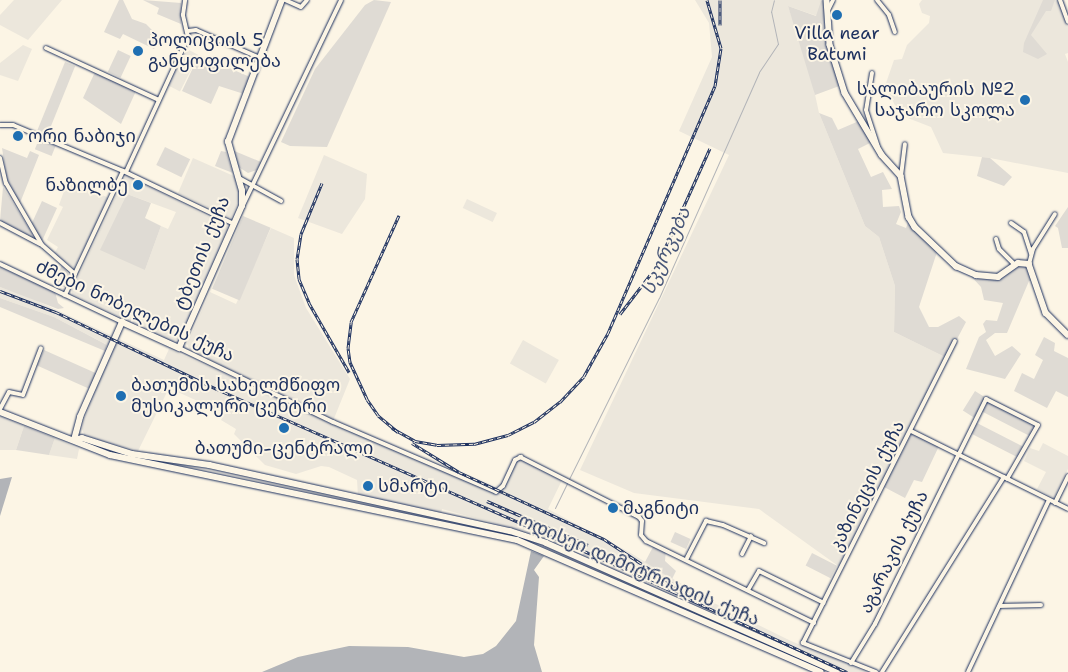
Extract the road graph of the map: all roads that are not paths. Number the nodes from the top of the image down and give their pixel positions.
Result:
1 (185, 0) edge
2 (283, 0) edge
3 (307, 0) edge
4 (341, 0) edge
5 (827, 0) edge
6 (833, 0) edge
7 (877, 0) edge
8 (1060, 0) edge
9 (826, 12) junction
10 (1068, 22) edge
11 (188, 31) junction
12 (895, 32) dead end
13 (46, 48) dead end
14 (260, 58) junction
15 (872, 73) dead end
16 (159, 100) junction
17 (0, 126) edge
18 (905, 144) dead end
19 (878, 148) junction
20 (0, 158) edge
21 (124, 172) junction
22 (237, 176) junction
23 (901, 176) junction
24 (253, 186) junction
25 (281, 201) dead end
26 (242, 206) junction
27 (1056, 214) dead end
28 (0, 223) edge
29 (1011, 223) dead end
30 (234, 224) junction
31 (996, 239) dead end
32 (42, 245) junction
33 (1031, 256) junction
34 (0, 264) edge
35 (1029, 264) junction
36 (1015, 265) junction
37 (75, 274) junction
38 (65, 295) junction
39 (122, 322) junction
40 (1068, 334) edge
41 (955, 341) dead end
42 (41, 348) dead end
43 (179, 348) junction
44 (0, 410) edge
45 (911, 431) junction
46 (74, 440) junction
47 (959, 452) junction
48 (204, 464) junction
49 (219, 468) junction
50 (200, 474) junction
51 (215, 476) junction
52 (1068, 476) edge
53 (1005, 478) junction
54 (1049, 500) junction
55 (1055, 503) junction
56 (1068, 510) edge
57 (751, 536) junction
58 (764, 543) dead end
59 (742, 554) dead end
60 (687, 558) junction
61 (748, 590) junction
62 (824, 603) junction
63 (1041, 605) dead end
64 (1000, 606) junction
65 (814, 623) junction
66 (851, 663) junction
67 (821, 672) edge
68 (837, 672) edge
69 (876, 672) edge
70 (882, 672) edge
71 (968, 672) edge

1 - 11 street
2 - 3 street
2 - 14 street, ტბეთის ქუჩა
4 - 24 street
5 - 9 street
6 - 9 street
7 - 12 street
8 - 10 street
9 - 19 street
11 - 14 street
11 - 16 street
13 - 16 street
14 - 22 street, ტბეთის ქუჩა
15 - 19 street
16 - 21 street
17 - 21 street
18 - 23 street
19 - 23 street
20 - 32 street
21 - 30 street
21 - 37 street
22 - 24 street
22 - 26 street, ტბეთის ქუჩა
23 - 36 street
24 - 25 street
24 - 26 street
26 - 30 street, ტბეთის ქუჩა
27 - 33 street
28 - 32 street
29 - 33 street
30 - 43 street, ტბეთის ქუჩა
31 - 36 street
32 - 37 street
33 - 35 street
34 - 38 street, ძმები ნობელების ქუჩა
35 - 36 street
35 - 40 street
37 - 38 street
38 - 39 street, ძმები ნობელების ქუჩა
39 - 43 street, ძმები ნობელების ქუჩა
39 - 46 street
41 - 45 street, კაზინეცის ქუჩა
42 - 44 street
43 - 60 street, ძმები ნობელების ქუჩა
44 - 46 main road
45 - 47 street
45 - 62 street, კაზინეცის ქუჩა
46 - 48 main road
46 - 50 main road
47 - 53 street
47 - 53 street, აგარაკის ქუჩა
47 - 66 street, აგარაკის ქუჩა
48 - 49 main road, ოდისეი დიმიტრიადის ქუჩა
48 - 50 main road
49 - 51 main road
49 - 68 main road, ოდისეი დიმიტრიადის ქუჩა
50 - 51 main road, ოდისეი დიმიტრიადის ქუჩა
51 - 67 main road, ოდისეი დიმიტრიადის ქუჩა
52 - 55 street
53 - 54 street
53 - 70 street
54 - 55 street
54 - 64 street
55 - 56 street
57 - 58 street
57 - 59 street
57 - 60 street
60 - 61 street, ძმები ნობელების ქუჩა
61 - 62 street
61 - 65 street, ძმები ნობელების ქუჩა
62 - 65 street, კაზინეცის ქუჩა
63 - 64 street
64 - 71 street
65 - 66 street, კაზინეცის ქუჩა
66 - 69 street

